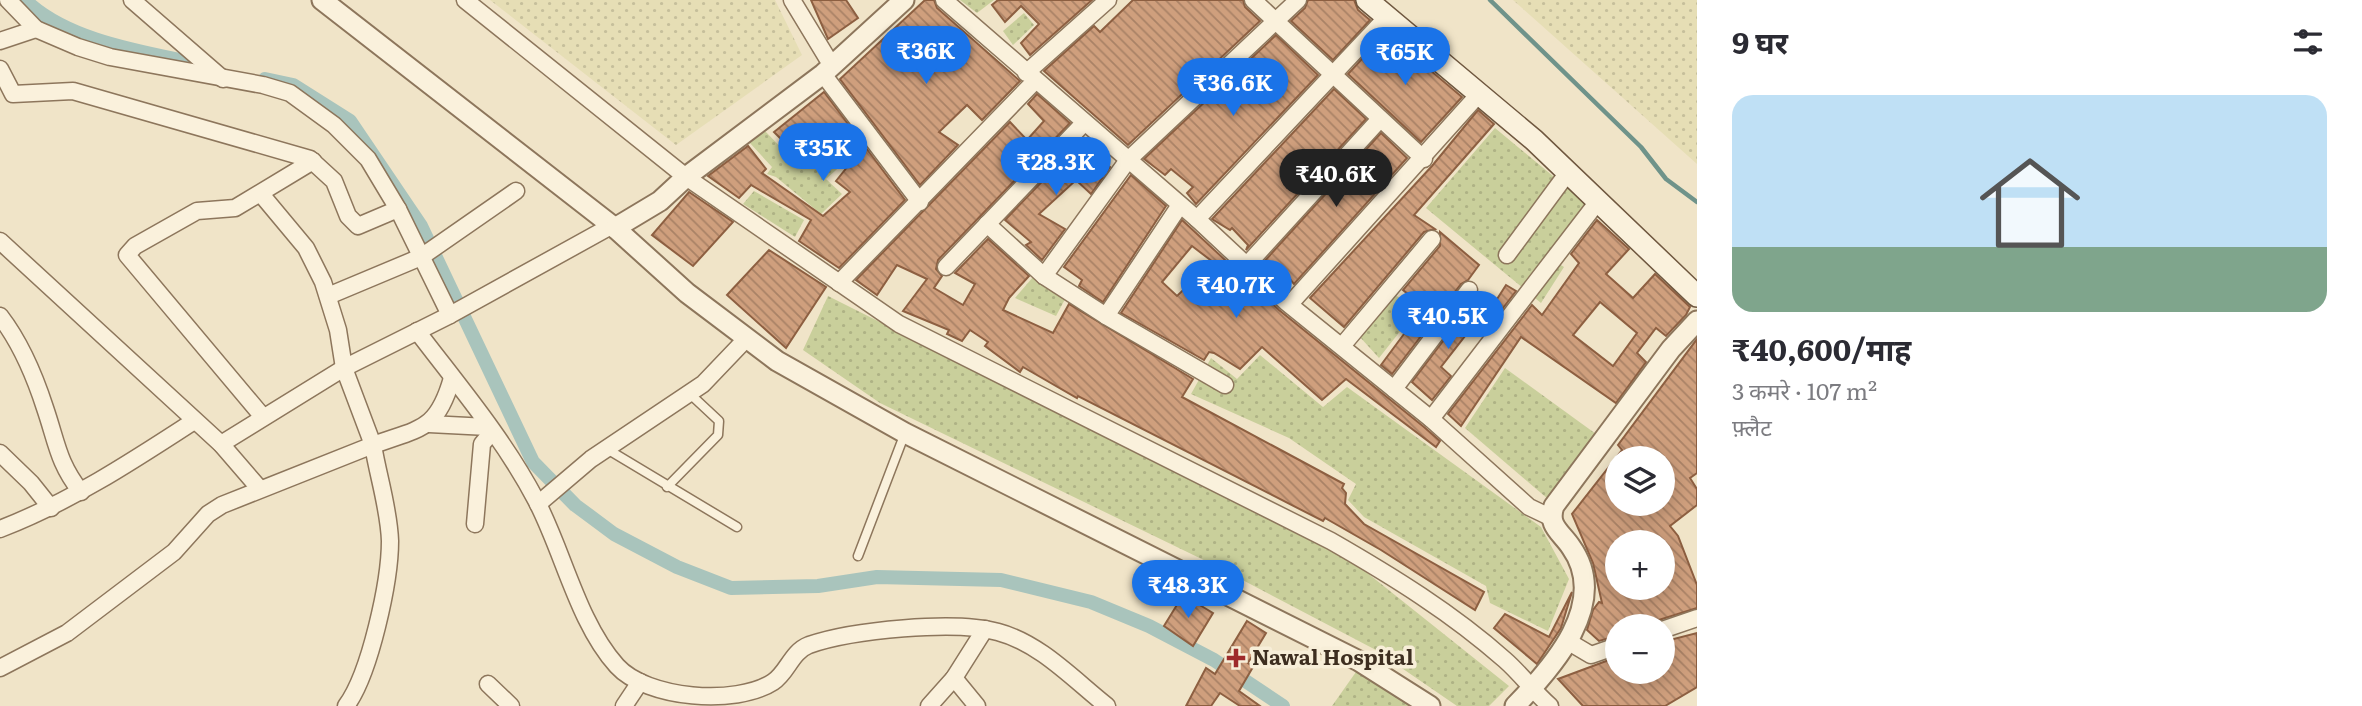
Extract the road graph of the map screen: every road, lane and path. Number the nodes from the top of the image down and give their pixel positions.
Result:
1 (8, 0) edge
2 (132, 0) edge
3 (322, 0) edge
4 (465, 0) edge
5 (792, 0) edge
6 (887, 0) edge
7 (904, 0) edge
8 (944, 0) edge
9 (1108, 0) edge
10 (1253, 0) edge
11 (1298, 0) edge
12 (1367, 0) edge
13 (1387, 17) junction
14 (1275, 21) junction
15 (36, 29) junction
16 (0, 41) edge
17 (827, 66) junction
18 (0, 69) edge
19 (1331, 76) junction
20 (1030, 77) junction
21 (224, 80) junction
22 (1479, 94) junction
23 (1380, 120) junction
24 (1084, 123) junction
25 (1424, 159) junction
26 (1128, 160) junction
27 (313, 161) junction
28 (1569, 171) junction
29 (682, 172) junction
30 (516, 191) dead end
31 (261, 194) junction
32 (1599, 200) junction
33 (920, 202) junction
34 (1180, 205) junction
35 (398, 209) junction
36 (1197, 219) junction
37 (987, 223) junction
38 (613, 227) junction
39 (1432, 239) dead end
40 (0, 241) edge
41 (1507, 255) dead end
42 (421, 257) junction
43 (1246, 266) junction
44 (946, 267) dead end
45 (1044, 276) junction
46 (839, 283) junction
47 (1469, 290) dead end
48 (328, 296) junction
49 (1697, 296) edge
50 (1290, 304) junction
51 (450, 314) junction
52 (0, 316) edge
53 (1106, 316) junction
54 (1697, 321) edge
55 (417, 331) junction
56 (746, 339) junction
57 (1342, 346) junction
58 (344, 368) junction
59 (452, 378) junction
60 (1225, 386) dead end
61 (1394, 389) junction
62 (689, 393) junction
63 (262, 416) junction
64 (1431, 419) junction
65 (194, 421) junction
66 (429, 424) junction
67 (490, 430) junction
68 (905, 432) junction
69 (221, 444) junction
70 (373, 445) junction
71 (607, 449) junction
72 (0, 453) edge
73 (667, 487) junction
74 (259, 488) junction
75 (81, 492) junction
76 (550, 493) junction
77 (51, 508) junction
78 (1550, 516) junction
79 (475, 524) dead end
80 (737, 527) dead end
81 (0, 530) edge
82 (858, 556) dead end
83 (1697, 618) edge
84 (1675, 626) edge
85 (985, 629) junction
86 (1569, 642) junction
87 (1605, 650) edge
88 (0, 668) edge
89 (954, 678) junction
90 (640, 682) junction
91 (488, 684) dead end
92 (1532, 689) junction
93 (726, 700) edge
94 (346, 706) edge
95 (511, 706) edge
96 (624, 706) edge
97 (929, 706) edge
98 (977, 706) edge
99 (1107, 706) edge
100 (1430, 706) edge
101 (1515, 706) edge
102 (1550, 706) edge

1 - 15 street
2 - 21 street
3 - 38 street
4 - 29 street
5 - 17 street
6 - 17 street
7 - 17 street
8 - 20 street
9 - 20 street
10 - 14 street
11 - 14 street
12 - 13 main road
13 - 19 street
13 - 22 main road
14 - 19 street
14 - 26 street
15 - 16 street
15 - 21 street
17 - 29 street
17 - 33 street
18 - 27 street
19 - 23 street
19 - 36 street
20 - 24 street
20 - 33 street
21 - 35 street
22 - 25 street
22 - 28 main road
23 - 25 street
23 - 43 street
24 - 26 street
24 - 37 street
25 - 50 street
26 - 34 street
26 - 45 street
27 - 31 street
27 - 35 street
28 - 32 main road
28 - 41 street
29 - 38 street
29 - 46 street
30 - 42 street
31 - 48 street
31 - 63 street
32 - 49 main road
32 - 64 street
33 - 46 street
34 - 36 street
34 - 53 street
35 - 42 street
36 - 43 street
37 - 44 street
37 - 45 street
38 - 51 street
38 - 56 street
39 - 57 street
40 - 65 street
42 - 48 street
42 - 51 street
43 - 50 street
45 - 53 street
46 - 92 street
47 - 61 street
48 - 58 street
50 - 57 street
51 - 55 street
52 - 75 street
53 - 60 street
54 - 78 street
55 - 58 street
55 - 59 street
56 - 62 street
56 - 68 street
57 - 61 street
58 - 63 street
58 - 70 street
59 - 66 street
59 - 67 street
61 - 64 street
62 - 71 street
62 - 73 lane
63 - 69 street
64 - 78 street
65 - 69 street
65 - 75 street
66 - 67 street
66 - 70 street
67 - 76 street
67 - 79 street
68 - 82 lane
68 - 100 street
69 - 74 street
70 - 74 street
70 - 94 street
71 - 73 lane
71 - 76 street
72 - 77 street
73 - 80 lane
74 - 88 street
75 - 77 street
76 - 90 street
77 - 81 street
78 - 86 street
83 - 84 street
85 - 89 street
85 - 93 street
85 - 99 street
86 - 87 street
86 - 92 street
89 - 97 street
89 - 98 street
90 - 93 street
90 - 96 street
91 - 95 street
92 - 101 street
92 - 102 street

